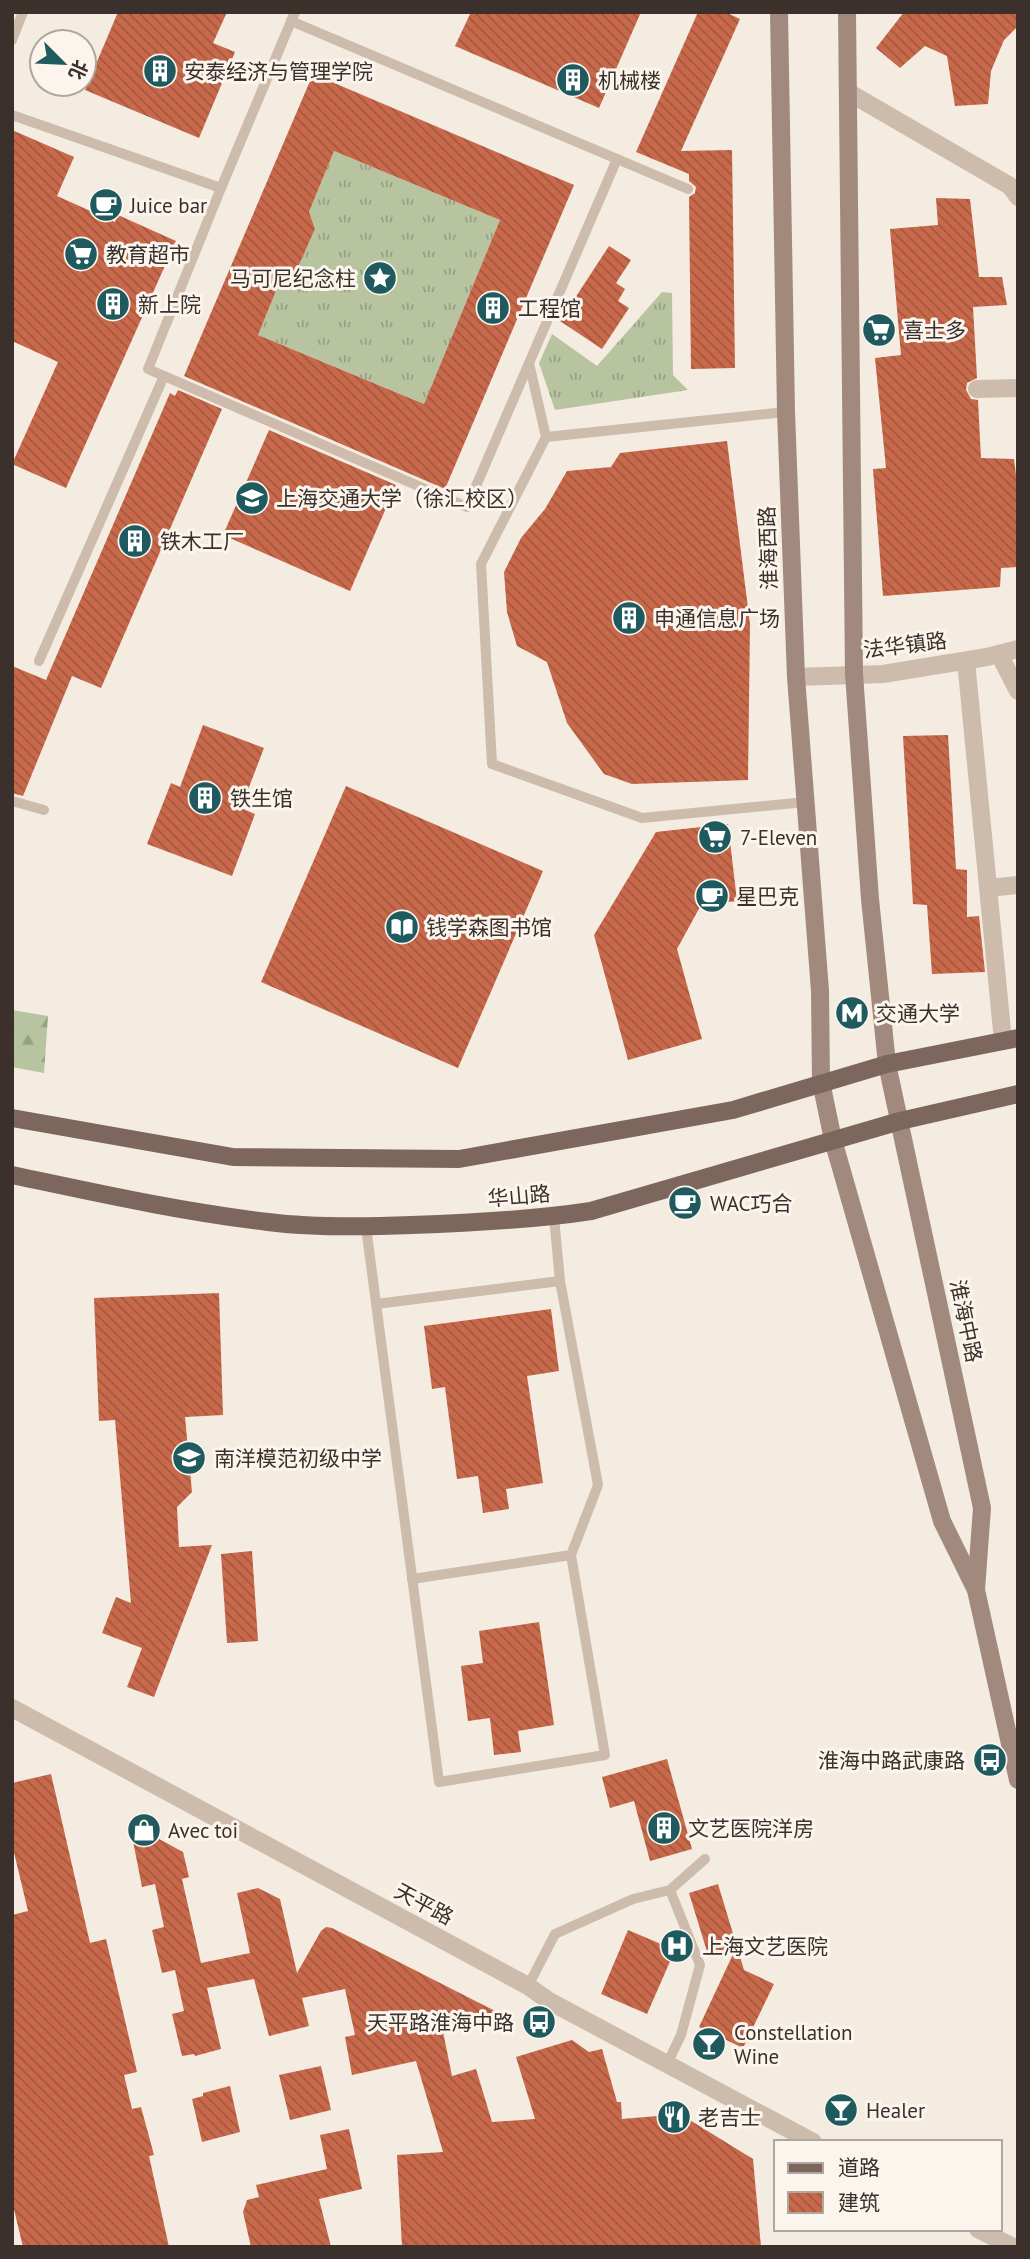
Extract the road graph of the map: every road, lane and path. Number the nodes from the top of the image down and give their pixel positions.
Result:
1 (23, 12) edge
2 (779, 12) edge
3 (847, 12) edge
4 (293, 17) edge
5 (12, 40) edge
6 (848, 92) junction
7 (12, 115) edge
8 (617, 159) junction
9 (221, 188) junction
10 (688, 189) dead end
11 (1018, 197) edge
12 (529, 363) junction
13 (164, 376) junction
14 (1018, 388) edge
15 (977, 389) dead end
16 (786, 412) junction
17 (546, 437) junction
18 (1018, 649) edge
19 (999, 654) junction
20 (39, 661) dead end
21 (966, 661) junction
22 (854, 674) junction
23 (796, 677) junction
24 (1018, 691) edge
25 (12, 801) edge
26 (806, 802) junction
27 (44, 810) dead end
28 (1018, 885) edge
29 (988, 888) junction
30 (1010, 1039) edge
31 (887, 1064) junction
32 (821, 1082) junction
33 (1018, 1094) edge
34 (12, 1118) edge
35 (900, 1121) junction
36 (833, 1140) junction
37 (12, 1175) edge
38 (554, 1217) junction
39 (366, 1227) junction
40 (560, 1281) junction
41 (376, 1304) junction
42 (571, 1555) junction
43 (412, 1579) junction
44 (976, 1590) junction
45 (12, 1708) edge
46 (1018, 1780) edge
47 (705, 1859) dead end
48 (670, 1891) junction
49 (528, 1986) junction
50 (667, 2064) junction
51 (809, 2140) edge
52 (982, 2231) edge
53 (1013, 2247) edge

1 - 5 lane
2 - 16 main road, 淮海西路
3 - 6 main road
4 - 8 lane
4 - 9 lane
6 - 11 street
6 - 22 main road
7 - 9 lane
8 - 10 lane
8 - 12 lane
9 - 13 lane
12 - 13 lane
12 - 17 lane
13 - 20 lane
14 - 15 street
16 - 17 lane
16 - 23 main road, 淮海西路
17 - 26 lane
18 - 19 street, 法华镇路
19 - 21 street, 法华镇路
19 - 24 street
21 - 22 street, 法华镇路
21 - 29 street
22 - 23 street, 法华镇路
22 - 31 main road
23 - 26 main road, 淮海西路
25 - 27 lane
26 - 32 main road, 淮海西路
28 - 29 street
29 - 30 street
30 - 31 main road, 华山路
31 - 32 main road, 华山路
31 - 35 main road, 淮海中路
32 - 34 main road, 华山路
32 - 36 main road, 淮海中路
33 - 35 main road, 华山路
35 - 36 main road, 华山路
35 - 44 main road, 淮海中路
36 - 38 main road, 华山路
36 - 44 main road, 淮海中路
37 - 39 main road, 华山路
38 - 39 main road, 华山路
38 - 40 lane
39 - 41 lane
40 - 41 lane
40 - 42 lane
41 - 43 lane
42 - 43 lane
42 - 43 lane
44 - 46 main road, 淮海中路
45 - 49 street, 天平路
47 - 48 lane
48 - 49 lane
48 - 50 lane
49 - 50 street, 天平路
50 - 51 street, 天平路
52 - 53 street

